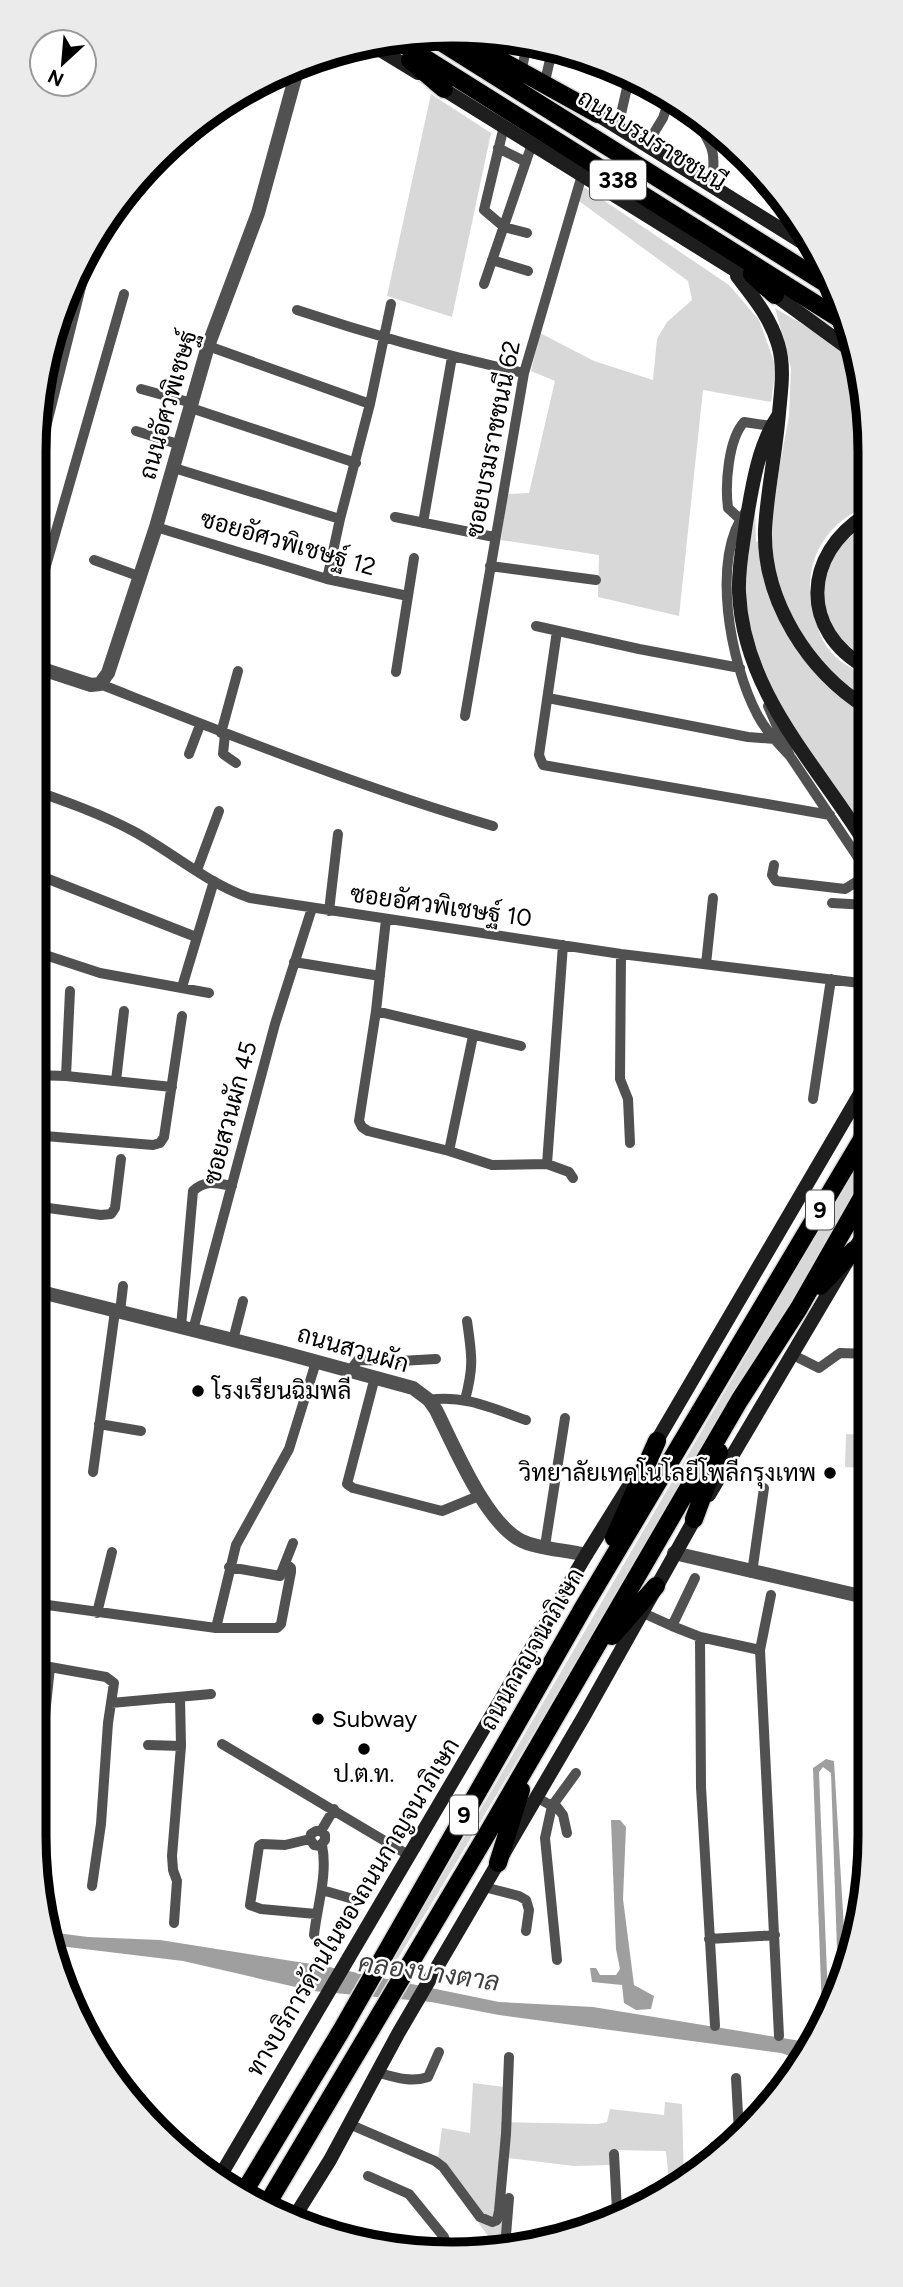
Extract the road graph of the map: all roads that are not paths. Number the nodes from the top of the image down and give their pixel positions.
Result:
1 (423, 46) edge
2 (447, 46) edge
3 (456, 46) edge
4 (475, 46) edge
5 (490, 47) edge
6 (409, 48) edge
7 (398, 49) edge
8 (383, 51) edge
9 (526, 52) edge
10 (551, 58) edge
11 (522, 68) junction
12 (296, 76) edge
13 (545, 82) junction
14 (628, 85) edge
15 (444, 89) junction
16 (666, 108) edge
17 (598, 114) junction
18 (504, 127) junction
19 (618, 127) junction
20 (704, 133) edge
21 (533, 144) junction
22 (647, 144) junction
23 (498, 148) junction
24 (526, 162) junction
25 (582, 175) junction
26 (711, 185) junction
27 (504, 226) junction
28 (527, 233) dead end
29 (702, 233) junction
30 (798, 239) edge
31 (492, 260) junction
32 (732, 269) junction
33 (528, 271) dead end
34 (816, 271) edge
35 (819, 279) edge
36 (82, 283) edge
37 (484, 284) dead end
38 (124, 294) dead end
39 (775, 295) junction
40 (828, 299) edge
41 (391, 304) dead end
42 (297, 310) dead end
43 (834, 315) edge
44 (384, 338) junction
45 (844, 345) edge
46 (208, 346) junction
47 (452, 357) junction
48 (524, 373) junction
49 (141, 389) dead end
50 (370, 404) junction
51 (192, 406) junction
52 (779, 413) junction
53 (771, 426) junction
54 (46, 427) edge
55 (136, 431) dead end
56 (181, 445) junction
57 (356, 463) junction
58 (174, 468) junction
59 (744, 514) junction
60 (395, 517) dead end
61 (340, 519) junction
62 (858, 521) edge
63 (423, 523) junction
64 (156, 527) junction
65 (494, 537) junction
66 (414, 558) dead end
67 (94, 560) dead end
68 (46, 566) edge
69 (490, 566) junction
70 (141, 577) junction
71 (327, 579) junction
72 (596, 580) dead end
73 (408, 596) junction
74 (536, 626) dead end
75 (557, 631) junction
76 (858, 662) edge
77 (740, 668) junction
78 (46, 670) edge
79 (238, 671) dead end
80 (396, 672) dead end
81 (759, 679) junction
82 (100, 684) junction
83 (548, 698) junction
84 (858, 701) edge
85 (465, 716) dead end
86 (200, 725) junction
87 (223, 734) junction
88 (775, 738) junction
89 (189, 754) dead end
90 (790, 756) junction
91 (236, 763) dead end
92 (46, 795) edge
93 (219, 811) dead end
94 (830, 816) junction
95 (493, 826) dead end
96 (858, 832) edge
97 (338, 834) dead end
98 (858, 859) edge
99 (774, 865) dead end
100 (197, 870) junction
101 (46, 878) edge
102 (858, 880) edge
103 (215, 881) junction
104 (713, 898) dead end
105 (832, 903) dead end
106 (858, 904) edge
107 (312, 908) junction
108 (329, 911) junction
109 (386, 919) junction
110 (196, 937) junction
111 (563, 946) junction
112 (621, 954) junction
113 (46, 955) edge
114 (295, 962) junction
115 (706, 964) junction
116 (380, 976) junction
117 (831, 979) junction
118 (858, 983) edge
119 (182, 988) junction
120 (70, 991) dead end
121 (208, 993) dead end
122 (124, 1011) dead end
123 (376, 1011) junction
124 (182, 1016) dead end
125 (473, 1036) junction
126 (521, 1046) dead end
127 (46, 1075) edge
128 (66, 1076) junction
129 (116, 1081) junction
130 (172, 1087) junction
131 (858, 1097) edge
132 (813, 1100) dead end
133 (46, 1136) edge
134 (630, 1143) dead end
135 (858, 1146) edge
136 (449, 1151) junction
137 (121, 1158) dead end
138 (547, 1164) junction
139 (573, 1178) dead end
140 (232, 1186) junction
141 (858, 1205) edge
142 (46, 1208) edge
143 (858, 1243) edge
144 (854, 1250) junction
145 (123, 1286) dead end
146 (46, 1293) edge
147 (243, 1301) dead end
148 (799, 1308) junction
149 (118, 1311) junction
150 (467, 1321) dead end
151 (187, 1329) junction
152 (233, 1340) junction
153 (858, 1354) edge
154 (793, 1355) junction
155 (436, 1359) dead end
156 (316, 1362) junction
157 (350, 1371) junction
158 (375, 1377) junction
159 (429, 1399) junction
160 (465, 1400) junction
161 (734, 1409) junction
162 (565, 1418) dead end
163 (526, 1420) dead end
164 (99, 1424) junction
165 (141, 1431) dead end
166 (657, 1441) junction
167 (93, 1472) dead end
168 (764, 1488) dead end
169 (481, 1495) junction
170 (695, 1519) junction
171 (293, 1543) dead end
172 (545, 1546) junction
173 (112, 1552) dead end
174 (674, 1553) junction
175 (586, 1555) junction
176 (286, 1564) junction
177 (229, 1567) junction
178 (752, 1573) junction
179 (695, 1578) dead end
180 (656, 1586) junction
181 (771, 1595) dead end
182 (858, 1596) edge
183 (46, 1605) edge
184 (583, 1608) junction
185 (641, 1612) junction
186 (97, 1613) junction
187 (672, 1626) junction
188 (215, 1628) junction
189 (700, 1637) junction
190 (760, 1650) junction
191 (46, 1666) edge
192 (50, 1667) junction
193 (584, 1668) junction
194 (211, 1694) dead end
195 (180, 1697) junction
196 (111, 1703) junction
197 (46, 1706) edge
198 (222, 1744) dead end
199 (148, 1745) dead end
200 (181, 1746) junction
201 (531, 1760) junction
202 (576, 1773) dead end
203 (536, 1797) junction
204 (553, 1804) junction
205 (334, 1810) junction
206 (321, 1831) junction
207 (567, 1833) dead end
208 (310, 1839) junction
209 (322, 1844) junction
210 (410, 1856) junction
211 (498, 1863) junction
212 (92, 1886) dead end
213 (484, 1887) junction
214 (321, 1890) junction
215 (354, 1899) dead end
216 (316, 1914) junction
217 (174, 1923) dead end
218 (526, 1931) dead end
219 (775, 1935) junction
220 (314, 1936) dead end
221 (709, 1939) junction
222 (556, 1960) dead end
223 (716, 2026) dead end
224 (779, 2036) dead end
225 (439, 2052) dead end
226 (509, 2057) dead end
227 (376, 2072) junction
228 (736, 2078) dead end
229 (739, 2123) edge
230 (349, 2124) junction
231 (614, 2154) dead end
232 (223, 2171) edge
233 (368, 2176) dead end
234 (247, 2187) edge
235 (509, 2198) dead end
236 (270, 2199) edge
237 (617, 2207) edge
238 (298, 2212) edge
239 (506, 2238) edge
240 (446, 2242) edge

1 - 40 main road, 338
2 - 35 main road, 338
3 - 34 main road, ถนนบรมราชชนนี / 338
4 - 17 main road
5 - 11 main road, 338
6 - 29 main road, 338
7 - 15 main road
8 - 15 main road, 338
9 - 11 street
10 - 13 street
11 - 13 main road, 338
12 - 46 street, ถนนอัศวพิเชษฐ์
13 - 17 main road, 338
14 - 19 street
15 - 18 main road, 338
16 - 22 street
17 - 19 main road, 338
18 - 21 main road, 338
18 - 23 street
19 - 22 main road, 338
20 - 26 street
21 - 24 street
21 - 25 main road, 338
22 - 26 main road, 338
23 - 24 street
23 - 27 street
24 - 27 street
25 - 32 main road, 338
25 - 48 street, ซอยบรมราชชนนี 62
26 - 30 main road, 338
27 - 28 street
27 - 31 street
29 - 39 main road
29 - 43 main road, 338
31 - 33 street
31 - 37 street
32 - 39 main road, 338
32 - 52 main road
36 - 54 street
38 - 68 street
39 - 45 main road, 338
41 - 44 street
42 - 44 street
44 - 47 street
44 - 50 street
46 - 50 street
46 - 51 street, ถนนอัศวพิเชษฐ์
47 - 48 street
47 - 63 street
48 - 65 street, ซอยบรมราชชนนี 62
49 - 51 street
50 - 57 street
51 - 56 street, ถนนอัศวพิเชษฐ์
51 - 57 street
52 - 53 main road
52 - 84 main road
53 - 59 main road
53 - 59 street
55 - 56 street
56 - 58 street, ถนนอัศวพิเชษฐ์
57 - 61 street
58 - 61 street
58 - 64 street, ถนนอัศวพิเชษฐ์
59 - 77 street
59 - 81 main road
60 - 63 street
61 - 71 street
62 - 76 main road
63 - 65 street
64 - 70 street, ถนนอัศวพิเชษฐ์
64 - 71 street, ซอยอัศวพิเชษฐ์ 12
65 - 69 street, ซอยบรมราชชนนี 62
66 - 73 street
67 - 70 street
69 - 72 street
69 - 85 street, ซอยบรมราชชนนี 62
70 - 82 street, ถนนอัศวพิเชษฐ์
71 - 73 street, ซอยอัศวพิเชษฐ์ 12
73 - 80 street
74 - 75 street
75 - 77 street
75 - 83 street
77 - 88 street
78 - 82 street
79 - 87 street
81 - 90 street
81 - 96 main road
82 - 86 street
83 - 88 street
83 - 94 street
86 - 87 street
86 - 89 street
87 - 91 street
87 - 95 street
88 - 90 street
90 - 94 street
92 - 100 street, ซอยอัศวพิเชษฐ์ 10
93 - 100 street
94 - 98 street
97 - 108 street
99 - 102 street
100 - 103 street, ซอยอัศวพิเชษฐ์ 10
101 - 110 street
103 - 107 street, ซอยอัศวพิเชษฐ์ 10
103 - 110 street
104 - 115 street
105 - 106 street
107 - 108 street, ซอยอัศวพิเชษฐ์ 10
107 - 114 street, ซอยสวนผัก 45
108 - 109 street, ซอยอัศวพิเชษฐ์ 10
109 - 111 street, ซอยอัศวพิเชษฐ์ 10
109 - 116 street
110 - 119 street
111 - 112 street, ซอยอัศวพิเชษฐ์ 10
111 - 138 street
112 - 115 street, ซอยอัศวพิเชษฐ์ 10
112 - 134 street
113 - 119 street
114 - 116 street
114 - 140 street, ซอยสวนผัก 45
115 - 117 street, ซอยอัศวพิเชษฐ์ 10
116 - 123 street
117 - 118 street, ซอยอัศวพิเชษฐ์ 10
117 - 132 street
119 - 121 street
120 - 128 street
122 - 129 street
123 - 125 street
123 - 136 street
124 - 130 street
125 - 126 street
125 - 136 street
127 - 128 street
128 - 129 street
129 - 130 street
130 - 133 street
131 - 166 main road, ทางบริการด้านในของถนนกาญจนาภิเษก
135 - 184 main road, ถนนกาญจนาภิเษก / 9
136 - 138 street
137 - 142 street
138 - 139 street
140 - 151 street, ซอยสวนผัก 45
140 - 151 street
141 - 148 main road, 9
143 - 144 main road
144 - 148 main road
144 - 154 main road
145 - 149 street
146 - 149 street, ถนนสวนผัก
147 - 152 street
148 - 161 main road, 9
149 - 151 street, ถนนสวนผัก
149 - 164 street
150 - 160 street
151 - 152 street, ถนนสวนผัก
152 - 156 street, ถนนสวนผัก
153 - 154 street
154 - 170 main road
155 - 157 street
156 - 157 street, ถนนสวนผัก
156 - 177 street
157 - 158 street, ถนนสวนผัก
158 - 159 street, ถนนสวนผัก
158 - 169 street
159 - 160 street
159 - 169 street, ถนนสวนผัก
160 - 163 street
161 - 170 main road
161 - 193 main road, 9
162 - 172 street
164 - 165 street
164 - 167 street
166 - 175 main road, ทางบริการด้านในของถนนกาญจนาภิเษก
166 - 184 main road
168 - 178 street
169 - 172 street, ถนนสวนผัก
170 - 174 main road
171 - 176 street
172 - 175 street, ถนนสวนผัก
173 - 186 street
174 - 178 street
174 - 180 main road
175 - 210 main road, ทางบริการด้านในของถนนกาญจนาภิเษก
176 - 177 street
176 - 188 street
177 - 188 street
178 - 182 street
179 - 187 street
180 - 185 main road
180 - 193 main road
181 - 190 street
183 - 186 street
184 - 234 main road, ถนนกาญจนาภิเษก / 9
185 - 187 street
185 - 203 main road
186 - 188 street
187 - 189 street
189 - 190 street
189 - 221 street
190 - 219 street
191 - 192 street
192 - 196 street
192 - 197 street
193 - 201 main road, 9
194 - 195 street
195 - 196 street
195 - 200 street
196 - 212 street
198 - 205 street
199 - 200 street
200 - 217 street
201 - 211 main road
201 - 236 main road, 9
202 - 204 street
203 - 204 street
203 - 211 main road
204 - 207 street
204 - 222 street
205 - 206 street
205 - 210 street
206 - 208 street
206 - 209 street
208 - 209 street
208 - 216 street
209 - 214 street
210 - 232 main road, ทางบริการด้านในของถนนกาญจนาภิเษก
211 - 213 main road
213 - 218 street
213 - 227 main road
214 - 215 street
214 - 216 street
216 - 220 street
219 - 221 street
219 - 224 street
221 - 223 street
225 - 227 street
226 - 230 street
227 - 230 main road
228 - 229 street
230 - 238 main road
231 - 237 street
233 - 240 street
235 - 239 street

